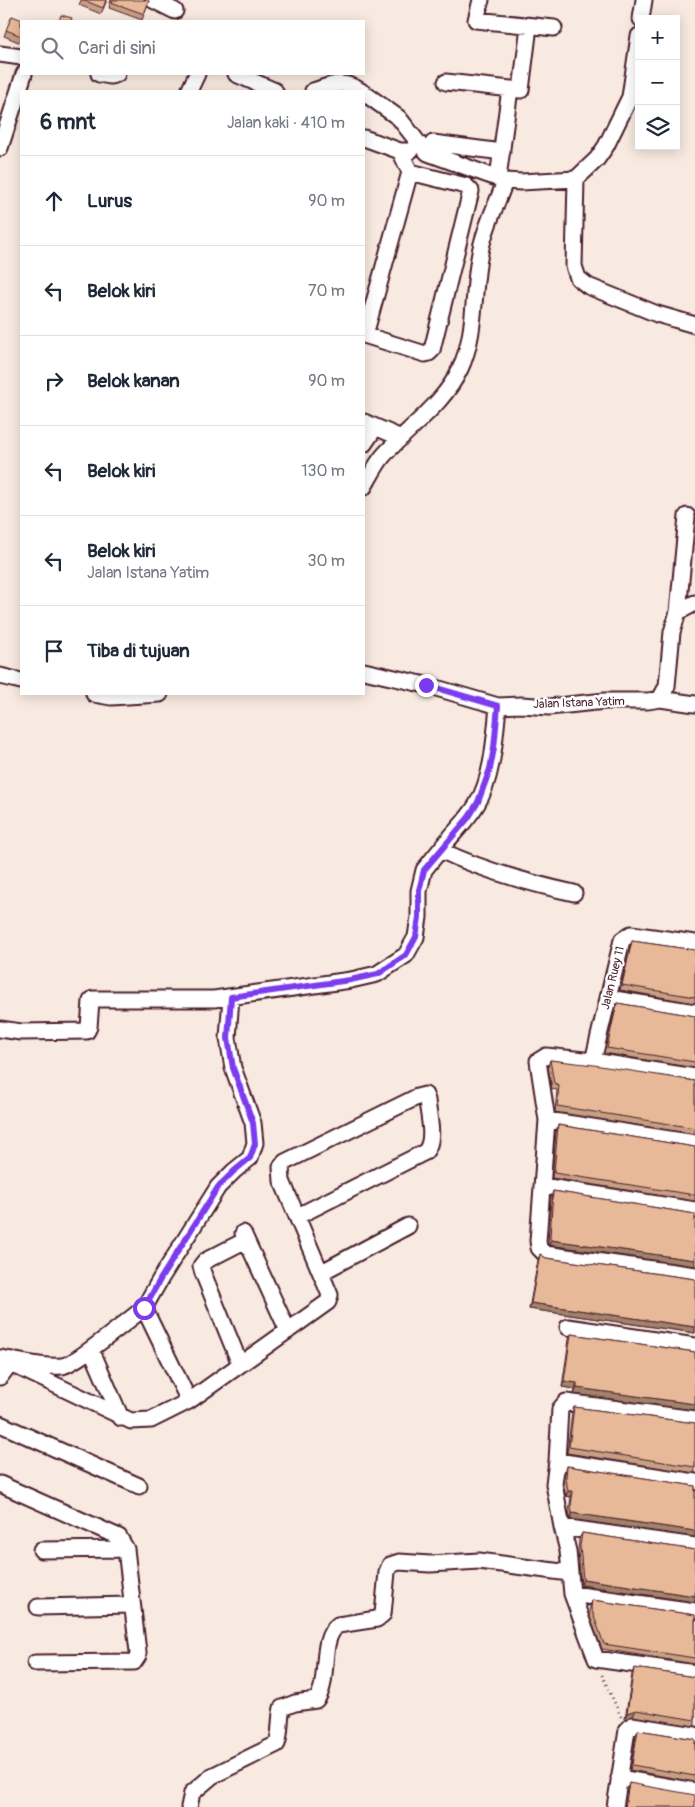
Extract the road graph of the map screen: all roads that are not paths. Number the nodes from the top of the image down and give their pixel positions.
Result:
1 (153, 0) edge
2 (481, 0) edge
3 (644, 0) edge
4 (174, 11) edge
5 (642, 15) edge
6 (529, 26) junction
7 (554, 28) dead end
8 (0, 54) edge
9 (20, 57) edge
10 (635, 60) edge
11 (24, 75) edge
12 (197, 75) edge
13 (238, 75) edge
14 (446, 82) dead end
15 (510, 89) junction
16 (189, 90) edge
17 (273, 90) edge
18 (316, 90) edge
19 (359, 90) edge
20 (365, 94) edge
21 (365, 138) edge
22 (426, 144) junction
23 (0, 148) edge
24 (400, 151) junction
25 (502, 152) junction
26 (410, 172) junction
27 (576, 179) junction
28 (501, 180) junction
29 (695, 325) edge
30 (365, 331) edge
31 (365, 335) edge
32 (369, 425) edge
33 (401, 438) junction
34 (365, 440) edge
35 (365, 485) edge
36 (687, 516) dead end
37 (695, 603) edge
38 (678, 612) junction
39 (365, 672) edge
40 (0, 676) edge
41 (20, 681) edge
42 (100, 695) edge
43 (130, 695) edge
44 (660, 699) junction
45 (695, 704) edge
46 (498, 706) junction
47 (440, 850) junction
48 (574, 893) dead end
49 (695, 943) edge
50 (231, 997) junction
51 (608, 998) junction
52 (695, 1012) edge
53 (0, 1029) edge
54 (593, 1061) junction
55 (695, 1077) edge
56 (547, 1120) junction
57 (695, 1143) edge
58 (542, 1186) junction
59 (695, 1210) edge
60 (298, 1216) junction
61 (408, 1226) dead end
62 (322, 1272) junction
63 (695, 1275) edge
64 (145, 1310) junction
65 (568, 1327) dead end
66 (288, 1331) junction
67 (695, 1346) edge
68 (95, 1358) dead end
69 (240, 1364) junction
70 (2, 1367) edge
71 (188, 1401) junction
72 (121, 1418) junction
73 (695, 1419) edge
74 (0, 1424) edge
75 (557, 1461) junction
76 (695, 1482) edge
77 (0, 1484) edge
78 (139, 1486) dead end
79 (562, 1527) junction
80 (695, 1546) edge
81 (126, 1549) junction
82 (41, 1550) dead end
83 (569, 1573) junction
84 (572, 1594) junction
85 (132, 1605) junction
86 (38, 1607) dead end
87 (695, 1610) edge
88 (34, 1663) dead end
89 (695, 1673) edge
90 (695, 1735) edge
91 (619, 1778) junction
92 (695, 1791) edge
93 (189, 1807) edge
94 (615, 1807) edge

1 - 4 street
2 - 6 street
3 - 5 street
6 - 7 street
6 - 15 street
8 - 9 street
10 - 27 street
11 - 23 street
12 - 16 street
13 - 17 street
14 - 15 street
15 - 25 street
18 - 19 street
20 - 22 street
21 - 24 street
22 - 24 street
22 - 25 street
22 - 28 street
24 - 26 street
25 - 28 street
26 - 30 street
26 - 31 street
27 - 28 street
27 - 29 street
28 - 33 street
32 - 33 street
32 - 34 street
33 - 35 street
36 - 38 street
37 - 38 street
38 - 44 street
39 - 46 street, Jalan Istana Yatim
40 - 41 street
42 - 43 street
44 - 45 street, Jalan Istana Yatim
44 - 46 street, Jalan Istana Yatim
46 - 47 street
47 - 48 street
47 - 50 street
49 - 51 street, Jalan Ruey 11
50 - 53 street
50 - 64 street
51 - 52 street
51 - 54 street, Jalan Ruey 11
54 - 55 street
54 - 56 street
56 - 57 street
56 - 58 street
58 - 59 street
58 - 63 street
60 - 60 street
60 - 62 street
61 - 62 street
62 - 66 street
64 - 70 street
64 - 71 street
65 - 67 street
66 - 69 street
66 - 69 street
68 - 72 street
69 - 71 street
70 - 72 street
71 - 72 street
73 - 75 street
74 - 78 street
75 - 76 street
75 - 79 street
77 - 81 street
79 - 80 street
79 - 83 street
81 - 82 street
81 - 85 street
83 - 84 street
83 - 93 street
84 - 87 street
84 - 89 street
85 - 86 street
85 - 88 street
90 - 91 street
91 - 92 street
91 - 94 street

